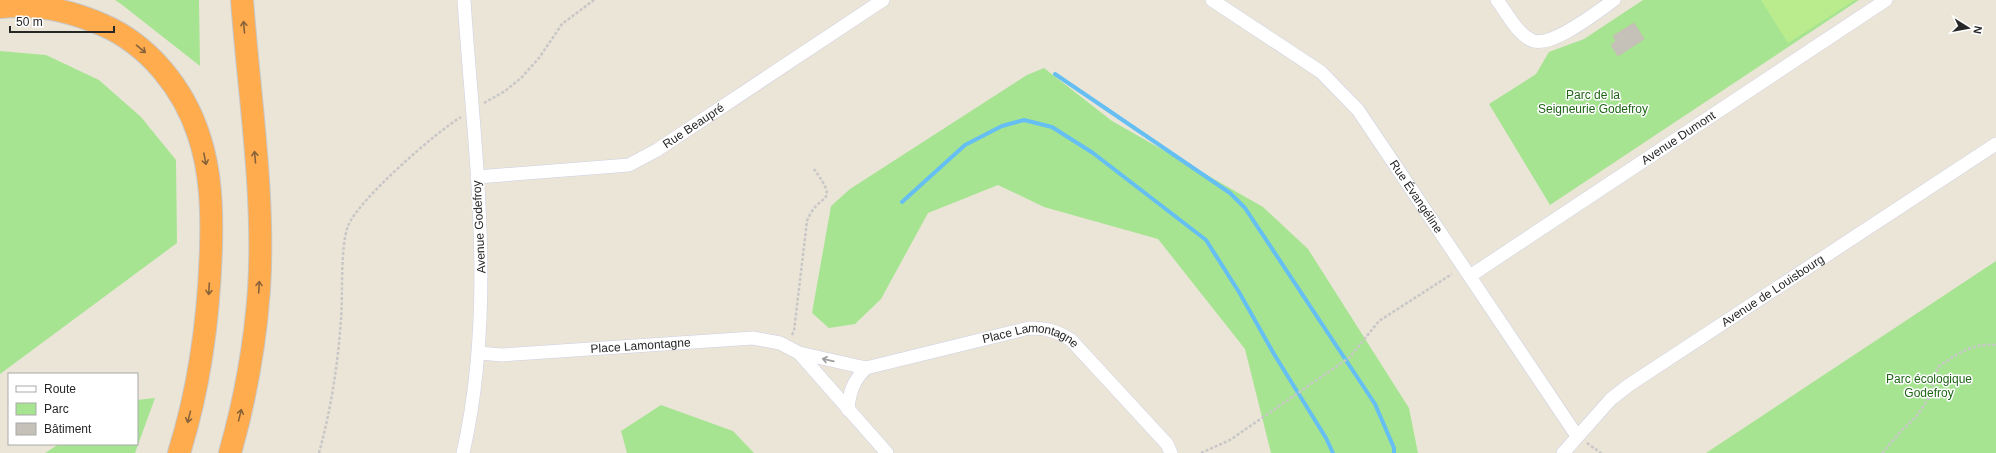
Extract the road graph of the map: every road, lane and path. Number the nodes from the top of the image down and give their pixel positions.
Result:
1 (242, 0) edge
2 (464, 0) edge
3 (594, 0) edge
4 (884, 0) edge
5 (1212, 0) edge
6 (1497, 0) edge
7 (1614, 0) edge
8 (1886, 0) edge
9 (0, 7) edge
10 (482, 104) dead end
11 (461, 117) dead end
12 (1996, 144) edge
13 (814, 169) dead end
14 (477, 177) junction
15 (1467, 272) junction
16 (794, 331) dead end
17 (1996, 345) edge
18 (479, 353) junction
19 (798, 353) junction
20 (866, 368) junction
21 (848, 410) junction
22 (1577, 436) junction
23 (179, 453) edge
24 (230, 453) edge
25 (319, 453) edge
26 (463, 453) edge
27 (887, 453) edge
28 (1171, 453) edge
29 (1201, 453) edge
30 (1563, 453) edge
31 (1882, 453) edge

24 -> 1 highway
2 - 14 street, Avenue Godefroy
3 - 10 path
4 - 14 street, Rue Beaupré
5 - 15 street, Rue Évangéline
6 - 7 street
8 - 15 street, Avenue Dumont
9 -> 23 highway
11 - 25 path
12 - 22 street, Avenue de Louisbourg
13 - 16 path
14 - 18 street, Avenue Godefroy
15 - 22 street, Rue Évangéline
15 - 29 path
17 - 31 path
18 - 19 street, Place Lamontagne
18 - 26 street, Avenue Godefroy
20 -> 19 street, Place Lamontagne
19 - 21 street, Place Lamontagne
20 - 21 street
20 - 28 street, Place Lamontagne
21 - 27 street, Place Lamontagne
22 - 30 street, Avenue de Louisbourg

